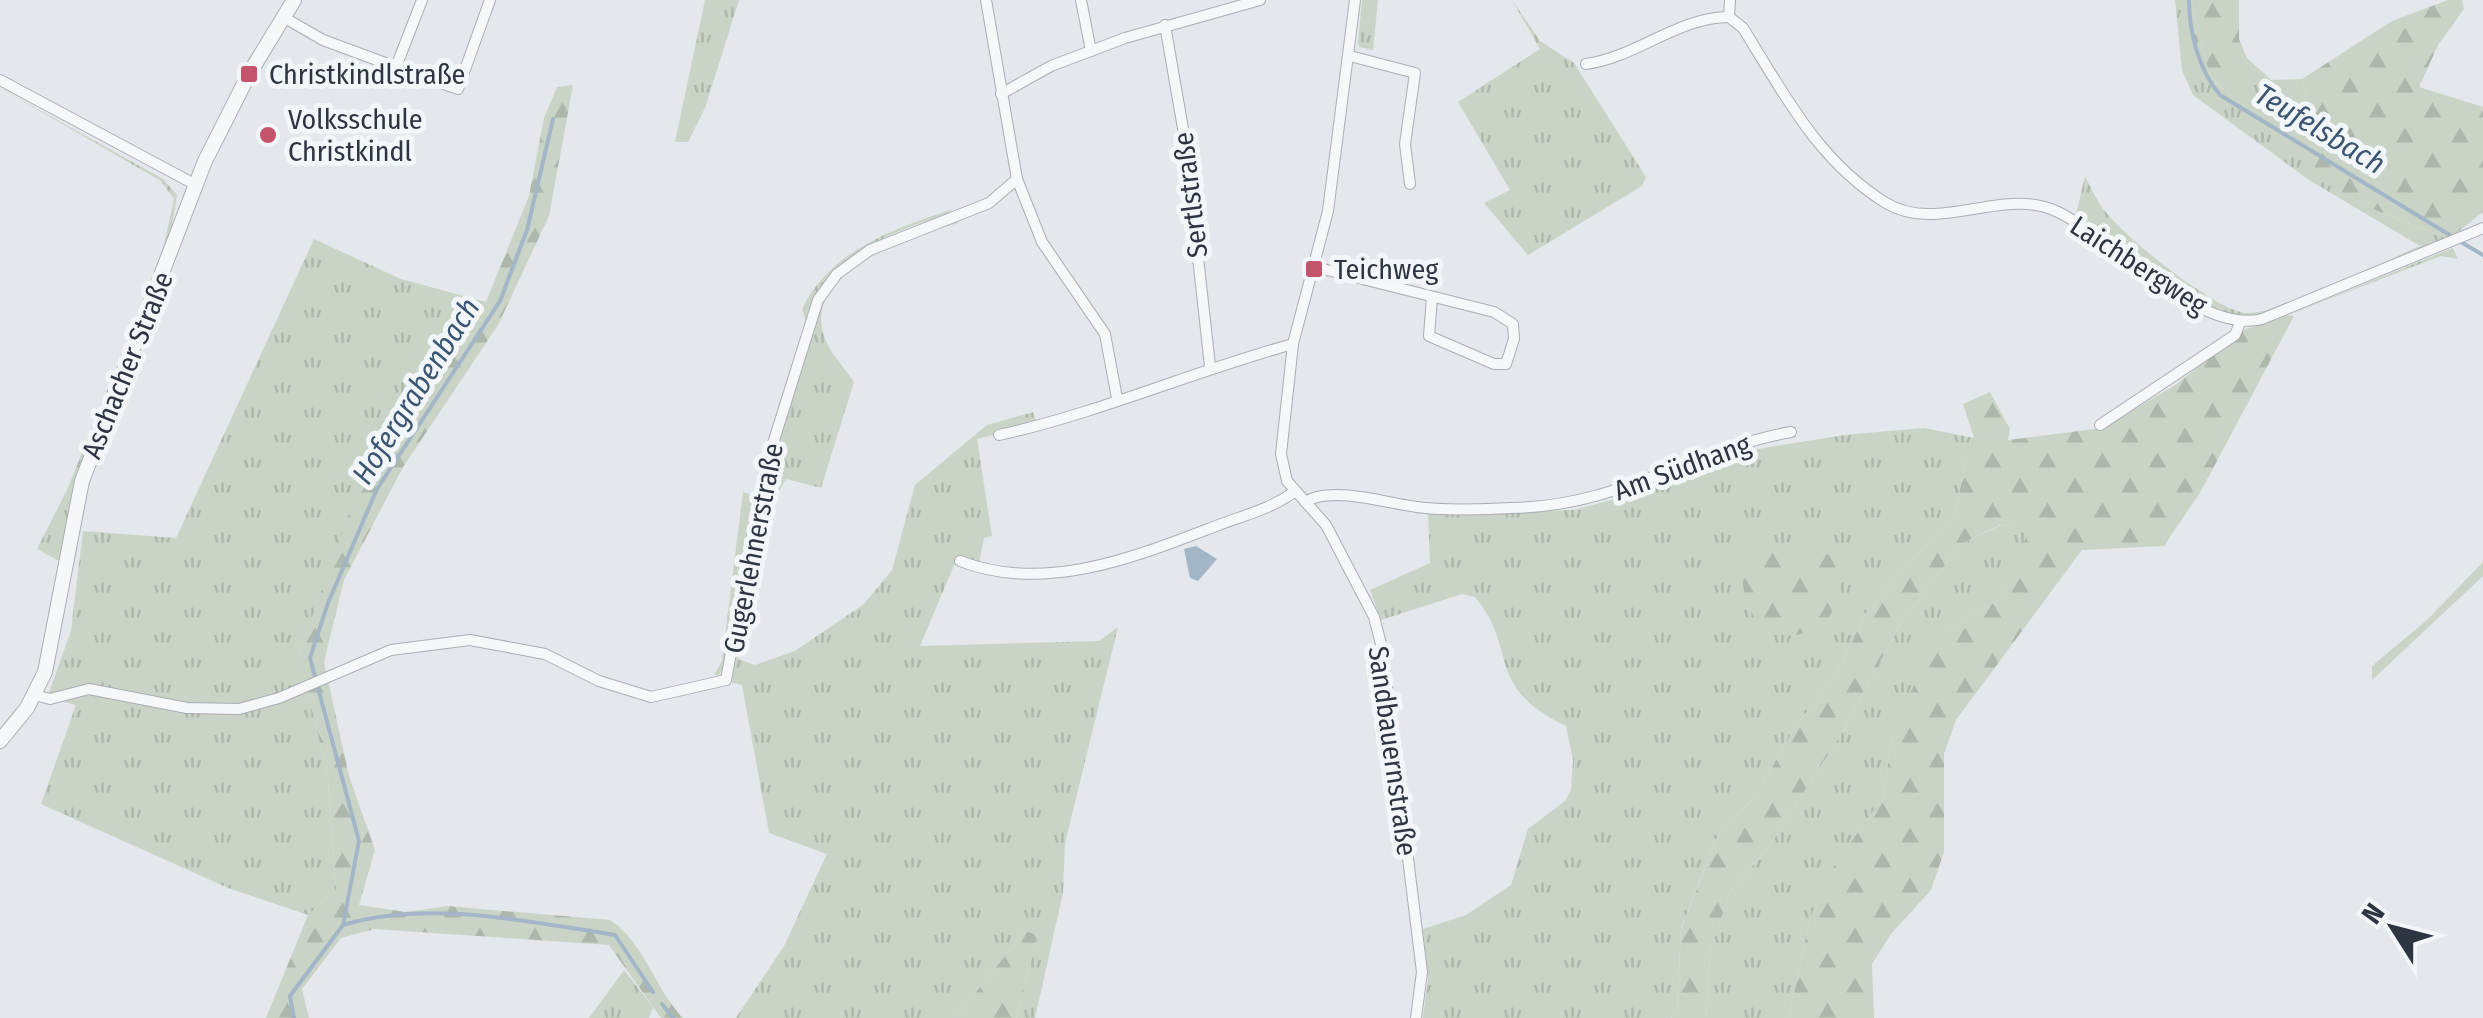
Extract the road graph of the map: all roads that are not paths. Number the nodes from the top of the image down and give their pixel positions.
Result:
1 (294, 0) edge
2 (422, 0) edge
3 (490, 0) edge
4 (986, 0) edge
5 (1081, 0) edge
6 (1260, 0) edge
7 (1355, 0) edge
8 (1730, 0) edge
9 (1728, 17) junction
10 (284, 18) junction
11 (1165, 25) junction
12 (1090, 51) junction
13 (1350, 56) junction
14 (1586, 64) dead end
15 (396, 67) junction
16 (0, 80) edge
17 (1000, 94) junction
18 (1017, 180) junction
19 (1410, 184) dead end
20 (196, 185) junction
21 (2483, 228) edge
22 (1315, 267) junction
23 (1432, 297) junction
24 (2240, 322) junction
25 (1293, 344) junction
26 (1210, 366) junction
27 (1117, 398) junction
28 (2100, 425) dead end
29 (1791, 432) dead end
30 (999, 434) dead end
31 (1294, 492) junction
32 (1305, 502) junction
33 (960, 561) dead end
34 (35, 696) junction
35 (0, 741) edge
36 (1416, 1018) edge

1 - 10 street, Aschacher Straße
2 - 15 street
3 - 15 street
4 - 17 street
5 - 12 street
6 - 11 street
7 - 13 street
8 - 9 street
9 - 14 street
9 - 24 street, Laichbergweg
10 - 15 street
10 - 20 street, Aschacher Straße
11 - 12 street
11 - 26 street, Sertlstraße
12 - 17 street
13 - 19 street
13 - 22 street
16 - 20 street
17 - 18 street
18 - 27 street
18 - 34 street, Gugerlehnerstraße
20 - 34 street, Aschacher Straße
21 - 24 street, Laichbergweg
22 - 23 street
22 - 25 street
23 - 23 street
24 - 28 street, Laichbergweg
25 - 26 street
25 - 31 street
26 - 27 street
27 - 30 street
29 - 32 street, Am Südhang
31 - 32 street, Sandbauernstraße
31 - 33 street
32 - 36 street, Sandbauernstraße
34 - 35 street, Aschacher Straße

